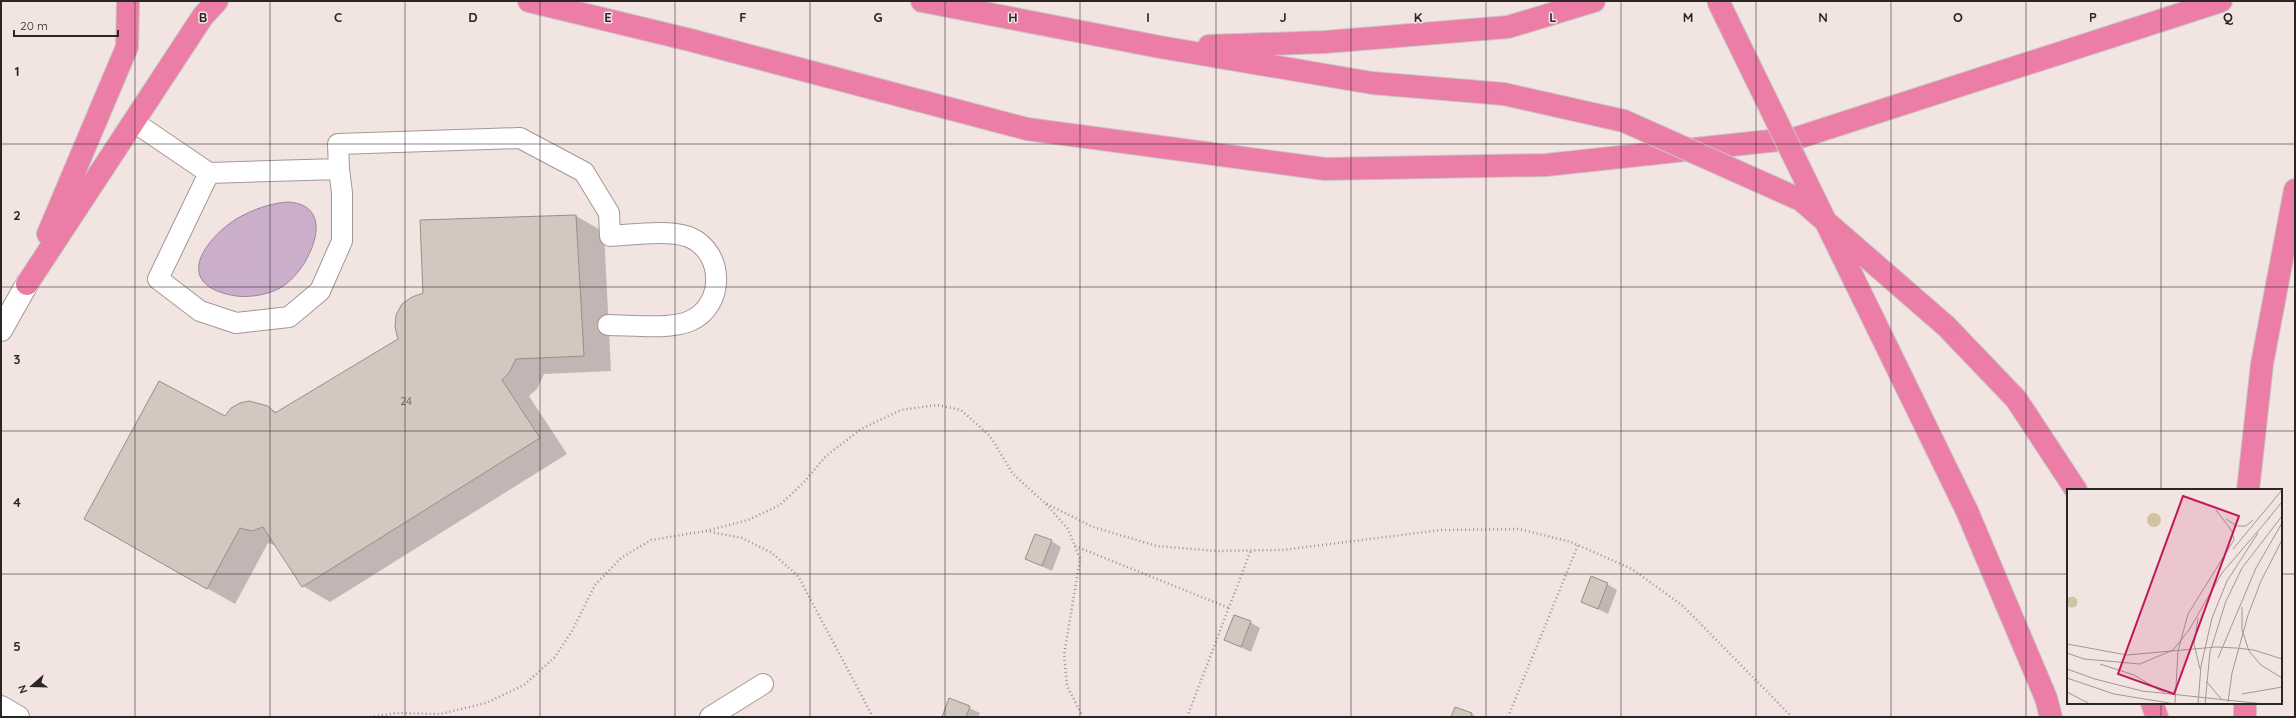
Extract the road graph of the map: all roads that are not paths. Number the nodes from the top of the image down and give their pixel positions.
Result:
1 (128, 1) edge
2 (217, 1) edge
3 (529, 1) edge
4 (580, 1) edge
5 (922, 1) edge
6 (1594, 1) edge
7 (1718, 1) edge
8 (2221, 1) edge
9 (690, 40) junction
10 (1160, 47) junction
11 (134, 122) junction
12 (339, 169) junction
13 (209, 173) junction
14 (2295, 190) edge
15 (27, 284) junction
16 (608, 325) dead end
17 (1, 330) edge
18 (2075, 489) edge
19 (2248, 489) edge
20 (763, 684) dead end
21 (2152, 704) edge
22 (2245, 704) edge
23 (1, 707) edge
24 (18, 717) edge
25 (710, 717) edge
26 (2051, 717) edge
27 (2156, 717) edge
28 (2245, 717) edge

1 - 15 highway
2 - 11 highway
3 - 9 highway
4 - 9 highway
5 - 10 highway
6 - 10 highway
7 - 26 highway, bridge
8 - 9 highway
10 - 18 highway, bridge
11 - 13 lane
11 - 15 highway
12 - 13 lane
12 - 13 lane
12 - 16 lane
14 - 19 highway
15 - 17 street
20 - 25 lane
21 - 27 highway
22 - 28 highway
23 - 24 street

